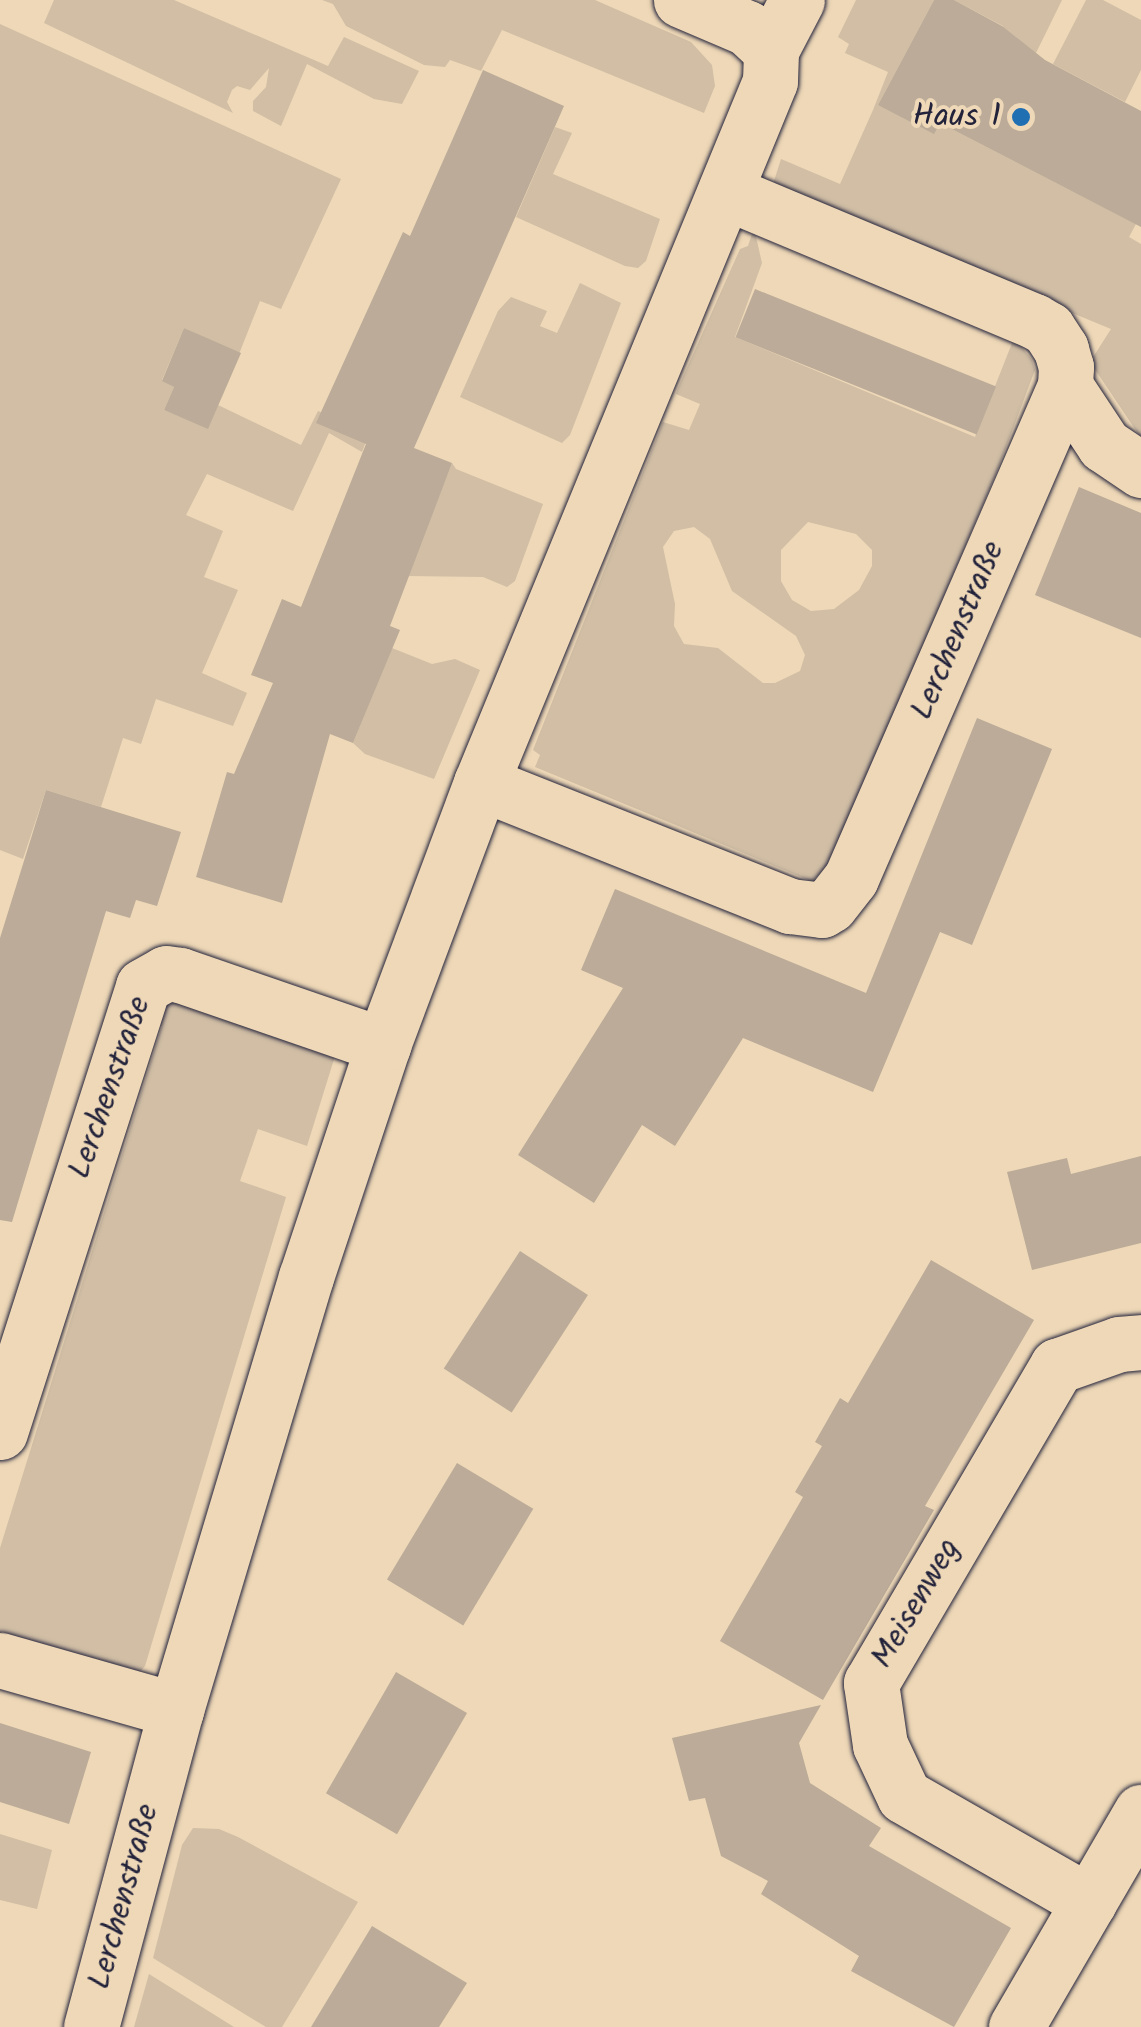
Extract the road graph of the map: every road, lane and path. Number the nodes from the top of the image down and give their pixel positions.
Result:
1 (681, 0) edge
2 (797, 0) edge
3 (772, 50) junction
4 (725, 192) junction
5 (1064, 386) junction
6 (1141, 470) edge
7 (481, 783) junction
8 (383, 1045) junction
9 (1141, 1342) edge
10 (0, 1432) edge
11 (0, 1660) edge
12 (176, 1710) junction
13 (1141, 1812) edge
14 (1088, 1902) junction
15 (91, 2027) edge
16 (1016, 2027) edge

1 - 3 street
2 - 3 street, Lerchenstraße
3 - 4 street, Lerchenstraße
4 - 5 street
4 - 7 street, Lerchenstraße
5 - 6 street
5 - 7 street, Lerchenstraße
7 - 8 street, Lerchenstraße
8 - 10 street, Lerchenstraße
8 - 12 street, Lerchenstraße
9 - 14 street, Meisenweg
11 - 12 street
12 - 15 street, Lerchenstraße
13 - 14 street
14 - 16 street

